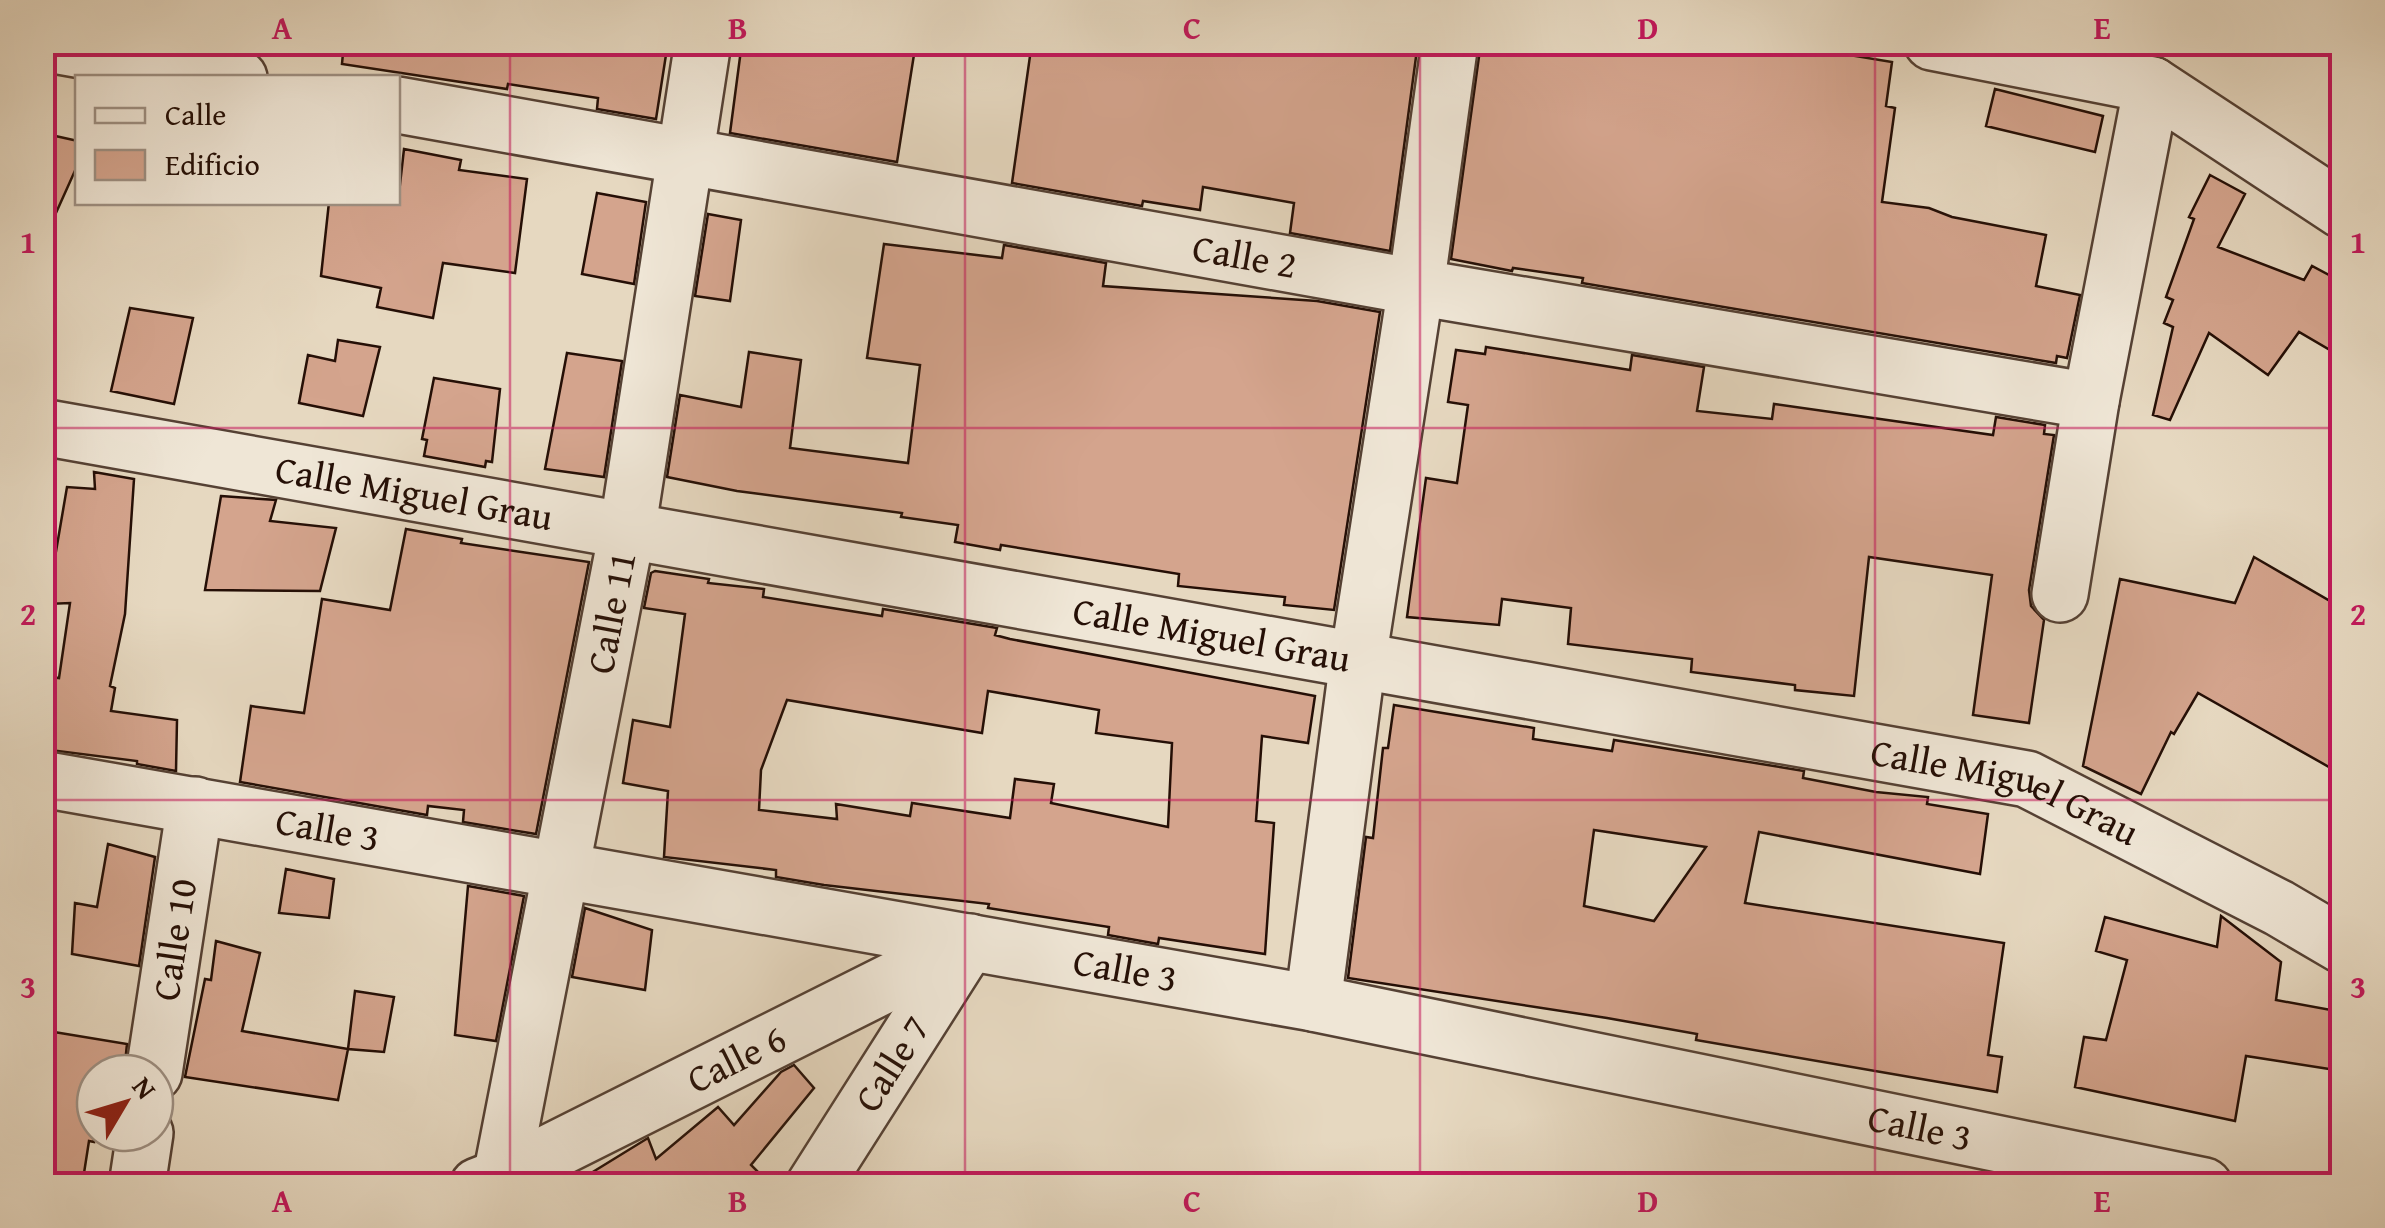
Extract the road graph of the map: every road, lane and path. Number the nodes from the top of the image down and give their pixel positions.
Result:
1 (703, 42) edge
2 (1450, 42) edge
3 (1932, 42) edge
4 (42, 43) edge
5 (222, 75) edge
6 (2152, 85) junction
7 (400, 105) edge
8 (684, 156) junction
9 (2342, 210) edge
10 (1416, 286) junction
11 (2091, 401) junction
12 (42, 427) edge
13 (627, 532) junction
14 (2060, 594) dead end
15 (1358, 660) junction
16 (42, 779) edge
17 (195, 805) junction
18 (562, 868) junction
19 (970, 942) junction
20 (2342, 946) edge
21 (1313, 1003) junction
22 (157, 1053) edge
23 (142, 1153) edge
24 (489, 1182) edge
25 (137, 1186) edge
26 (814, 1186) edge
27 (2204, 1186) edge

1 - 8 street, Calle 11
2 - 10 street
3 - 6 street
4 - 5 street
6 - 9 street
6 - 11 street
7 - 8 street, Calle 2
8 - 10 street, Calle 2
8 - 13 street, Calle 11
10 - 11 street, Calle 2
10 - 15 street
11 - 14 street
12 - 13 street, Calle Miguel Grau
13 - 15 street, Calle Miguel Grau
13 - 18 street, Calle 11
15 - 20 street, Calle Miguel Grau
15 - 21 street
16 - 17 street, Calle 3
17 - 18 street, Calle 3
17 - 22 street, Calle 10
18 - 19 street, Calle 3
18 - 24 street, Calle 11
19 - 21 street, Calle 3
19 - 24 street, Calle 6
19 - 26 street, Calle 7
21 - 27 street, Calle 3
23 - 25 street

